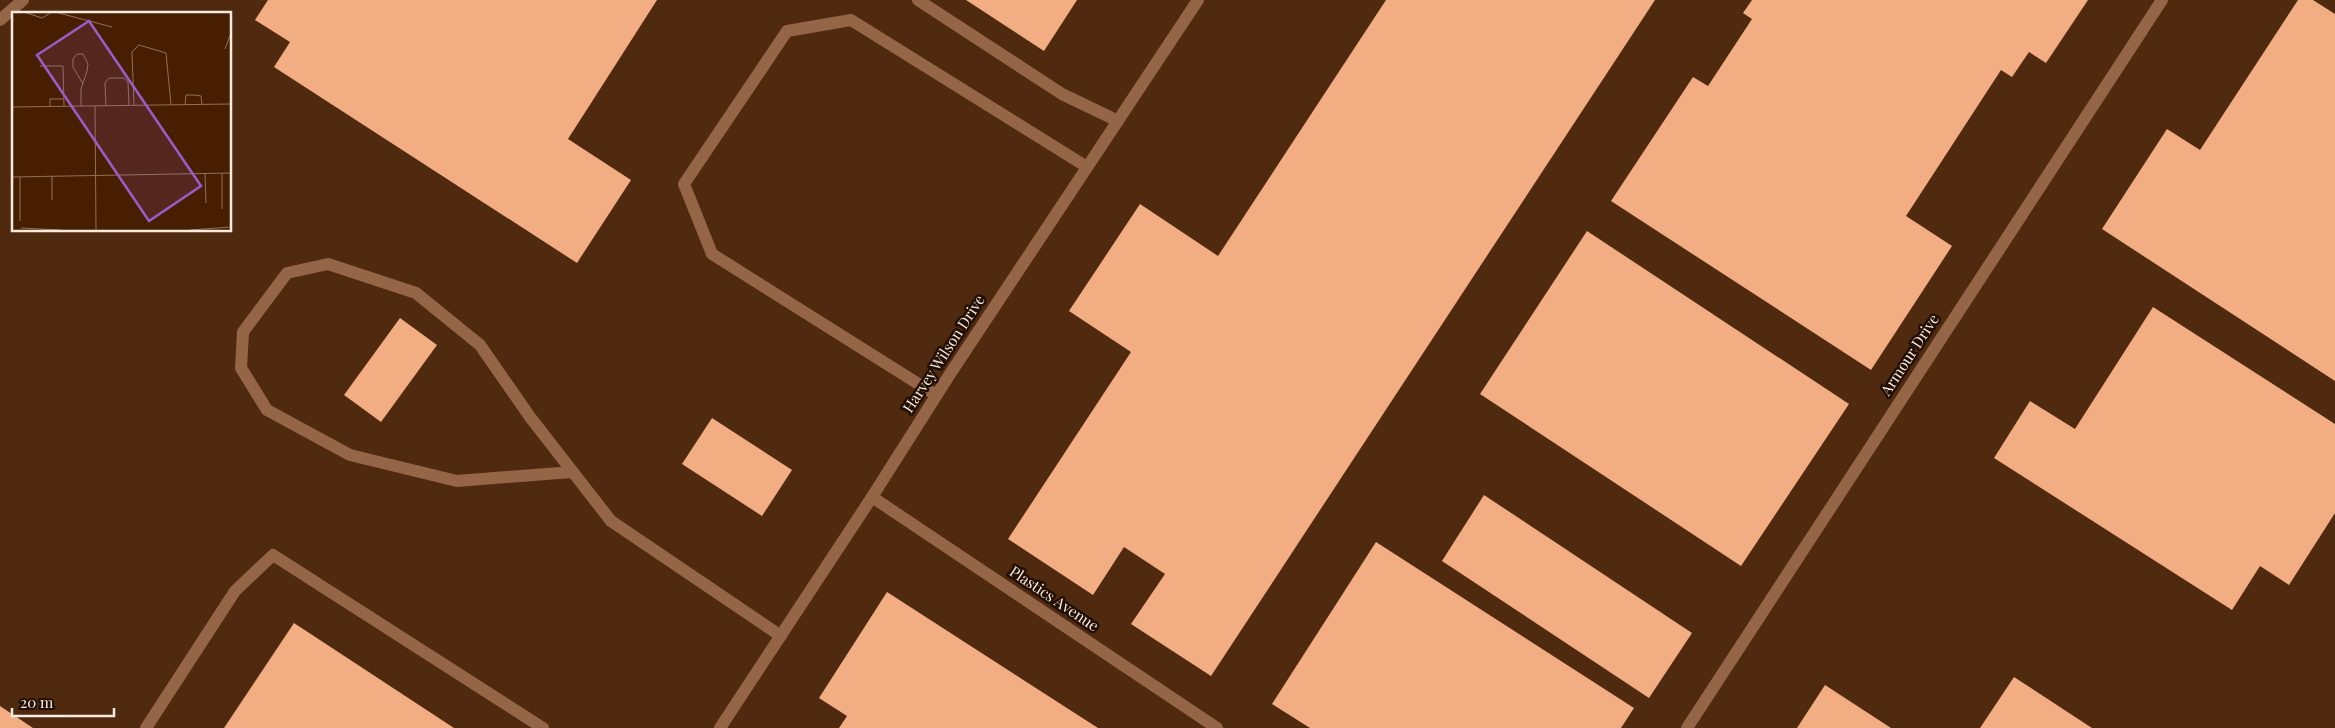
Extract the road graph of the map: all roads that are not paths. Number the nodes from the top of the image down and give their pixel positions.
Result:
1 (23, 0) edge
2 (918, 0) edge
3 (1198, 0) edge
4 (2162, 0) edge
5 (0, 20) edge
6 (1118, 121) junction
7 (1087, 168) junction
8 (936, 395) junction
9 (572, 472) junction
10 (872, 497) junction
11 (781, 636) junction
12 (146, 728) edge
13 (543, 728) edge
14 (720, 728) edge
15 (1218, 728) edge
16 (1687, 728) edge

1 - 5 street
2 - 6 street
3 - 6 street, Harvey Wilson Drive
4 - 16 street, Armour Drive
6 - 7 street, Harvey Wilson Drive
7 - 8 street, Harvey Wilson Drive
7 - 8 street
8 - 10 street, Harvey Wilson Drive
9 - 9 street
9 - 11 street
10 - 11 street, Harvey Wilson Drive
10 - 15 street, Plastics Avenue
11 - 14 street, Harvey Wilson Drive
12 - 13 street

